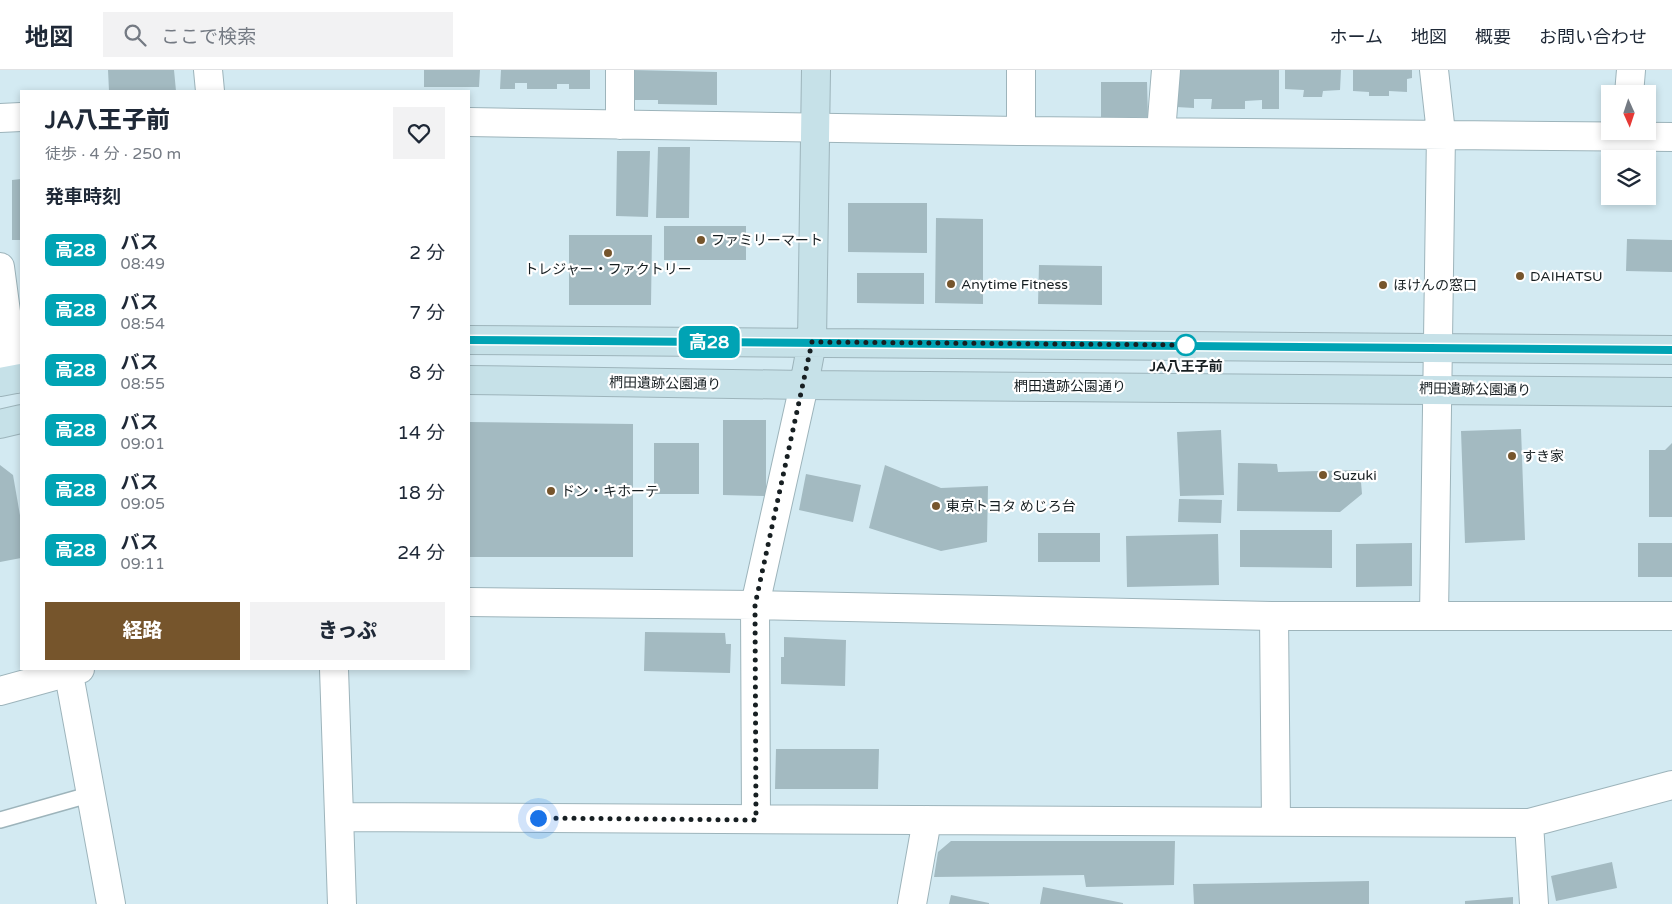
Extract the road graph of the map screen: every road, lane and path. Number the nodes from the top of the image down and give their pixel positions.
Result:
1 (208, 70) edge
2 (620, 70) edge
3 (816, 70) edge
4 (1021, 70) edge
5 (1166, 70) edge
6 (1434, 70) edge
7 (1631, 70) edge
8 (1630, 85) edge
9 (210, 90) edge
10 (20, 117) edge
11 (0, 118) edge
12 (470, 122) edge
13 (620, 125) junction
14 (815, 128) junction
15 (1021, 131) junction
16 (1161, 132) junction
17 (1441, 133) junction
18 (1601, 134) edge
19 (1656, 136) edge
20 (1672, 137) edge
21 (0, 267) edge
22 (470, 340) edge
23 (812, 342) junction
24 (1438, 347) junction
25 (1672, 350) edge
26 (12, 379) edge
27 (470, 380) edge
28 (804, 385) junction
29 (1438, 389) junction
30 (1672, 392) edge
31 (470, 602) edge
32 (755, 605) junction
33 (1274, 616) junction
34 (1434, 616) junction
35 (1672, 616) edge
36 (73, 670) edge
37 (334, 670) edge
38 (0, 691) edge
39 (1672, 785) edge
40 (92, 794) junction
41 (340, 817) junction
42 (0, 820) edge
43 (756, 820) junction
44 (927, 820) junction
45 (1276, 822) junction
46 (1529, 823) junction
47 (112, 904) edge
48 (342, 904) edge
49 (912, 904) edge
50 (1534, 904) edge

1 - 9 street
2 - 13 street
3 - 14 street
4 - 15 street
5 - 16 street
6 - 17 street
7 - 8 street
10 - 11 street
12 - 13 street
13 - 14 street
14 - 15 street
14 - 23 street
15 - 16 street
16 - 17 street
17 - 18 street
17 - 24 street
19 - 20 street
21 - 26 street
22 - 23 street
23 - 24 street
23 - 28 street
24 - 25 street
24 - 29 street
27 - 28 street, 椚田遺跡公園通り
28 - 29 street, 椚田遺跡公園通り
28 - 32 street
29 - 30 street, 椚田遺跡公園通り
29 - 34 street
31 - 32 street
32 - 33 street
32 - 43 street
33 - 34 street
33 - 45 street
34 - 35 street
36 - 38 street
36 - 40 street
37 - 41 street
39 - 46 street
40 - 42 lane
40 - 47 street
41 - 43 street
41 - 48 street
43 - 44 street
44 - 45 street
44 - 49 street
45 - 46 street
46 - 50 street

